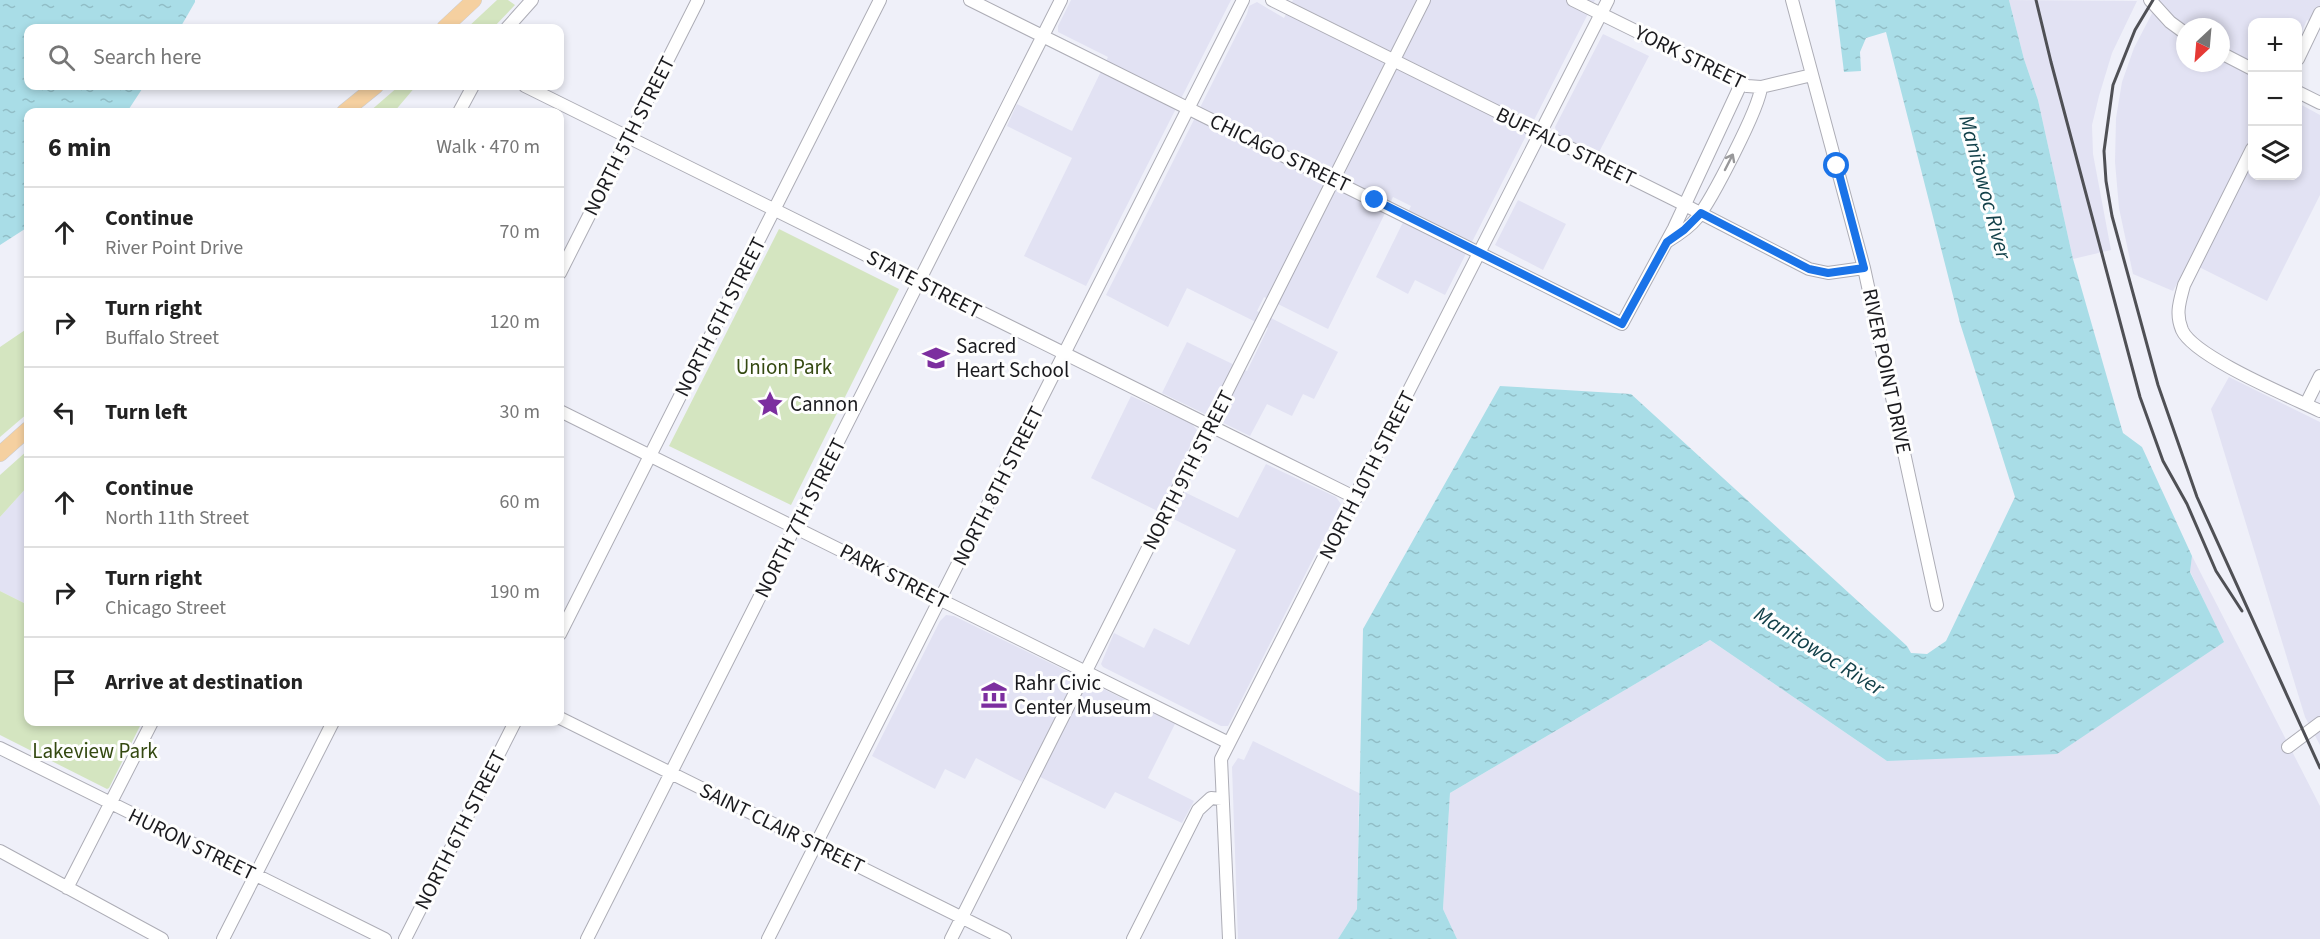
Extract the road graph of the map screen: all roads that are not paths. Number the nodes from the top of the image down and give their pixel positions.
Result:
1 (474, 0) edge
2 (532, 0) edge
3 (698, 0) edge
4 (880, 0) edge
5 (970, 0) edge
6 (1061, 0) edge
7 (1244, 0) edge
8 (1272, 0) edge
9 (1424, 0) edge
10 (1573, 0) edge
11 (1608, 0) edge
12 (1792, 0) edge
13 (2150, 0) edge
14 (1601, 14) junction
15 (2320, 14) edge
16 (448, 24) edge
17 (511, 24) edge
18 (2176, 26) edge
19 (1042, 36) junction
20 (2302, 51) edge
21 (2230, 58) edge
22 (1394, 60) junction
23 (2248, 67) edge
24 (1812, 75) junction
25 (1741, 84) junction
26 (1761, 87) junction
27 (371, 90) edge
28 (471, 90) edge
29 (533, 90) edge
30 (2302, 94) edge
31 (2320, 103) edge
32 (1189, 107) junction
33 (349, 108) edge
34 (461, 108) edge
35 (1540, 133) junction
36 (629, 137) junction
37 (2248, 159) edge
38 (1334, 179) junction
39 (1684, 204) junction
40 (775, 209) junction
41 (1701, 213) junction
42 (1667, 242) junction
43 (1479, 252) junction
44 (564, 265) edge
45 (1864, 268) junction
46 (920, 282) junction
47 (1065, 354) junction
48 (2320, 376) edge
49 (2306, 404) junction
50 (2320, 411) edge
51 (564, 413) edge
52 (1210, 427) junction
53 (24, 433) edge
54 (0, 454) edge
55 (650, 455) junction
56 (1356, 498) junction
57 (796, 526) junction
58 (940, 600) junction
59 (1937, 605) dead end
60 (564, 626) edge
61 (1086, 671) junction
62 (564, 720) edge
63 (2320, 723) edge
64 (150, 726) edge
65 (331, 726) edge
66 (513, 726) edge
67 (1229, 743) junction
68 (2288, 747) dead end
69 (0, 748) edge
70 (671, 773) junction
71 (1222, 799) junction
72 (110, 804) junction
73 (816, 844) junction
74 (0, 851) edge
75 (255, 876) junction
76 (67, 888) junction
77 (962, 918) junction
78 (162, 939) edge
79 (223, 939) edge
80 (384, 939) edge
81 (405, 939) edge
82 (587, 939) edge
83 (768, 939) edge
84 (951, 939) edge
85 (1005, 939) edge
86 (1133, 939) edge
87 (1228, 939) edge

1 - 16 main road
2 - 17 street
3 - 36 street, NORTH 5TH STREET
4 - 40 street, NORTH 6TH STREET
5 - 19 street, CHICAGO STREET
6 - 19 street, NORTH 7TH STREET
7 - 32 street, NORTH 8TH STREET
8 - 22 street, BUFFALO STREET
9 - 22 street, NORTH 9TH STREET
10 - 14 street, YORK STREET
11 - 14 street, NORTH 10TH STREET
12 - 24 street, RIVER POINT DRIVE
13 - 18 street
14 - 25 street, YORK STREET
14 - 35 street, NORTH 10TH STREET
15 - 20 street
19 - 32 street, CHICAGO STREET
19 - 46 street, NORTH 7TH STREET
21 - 23 street
22 - 35 street, BUFFALO STREET
22 - 38 street, NORTH 9TH STREET
24 - 26 street, YORK STREET
24 - 45 street, RIVER POINT DRIVE
25 - 26 street, YORK STREET
25 - 39 street
41 -> 26 street
27 - 33 main road
28 - 34 street
29 - 36 street, STATE STREET
30 - 31 street
32 - 38 street, CHICAGO STREET
32 - 47 street, NORTH 8TH STREET
35 - 39 street, BUFFALO STREET
35 - 43 street, NORTH 10TH STREET
36 - 40 street, STATE STREET
36 - 44 street, NORTH 5TH STREET
37 - 49 street
38 - 43 street, CHICAGO STREET
38 - 52 street, NORTH 9TH STREET
39 - 41 street, BUFFALO STREET
39 - 42 street
40 - 46 street, STATE STREET
40 - 55 street, NORTH 6TH STREET
41 - 42 street
41 - 45 street, BUFFALO STREET
42 - 43 street, CHICAGO STREET
43 - 56 street, NORTH 10TH STREET
45 - 59 street, RIVER POINT DRIVE
46 - 47 street, STATE STREET
46 - 57 street, NORTH 7TH STREET
47 - 52 street, STATE STREET
47 - 58 street, NORTH 8TH STREET
48 - 49 street
49 - 50 street
51 - 55 street, PARK STREET
52 - 56 street, STATE STREET
52 - 61 street, NORTH 9TH STREET
53 - 54 main road
55 - 57 street, PARK STREET
55 - 60 street, NORTH 6TH STREET
56 - 67 street, NORTH 10TH STREET
57 - 58 street, PARK STREET
57 - 70 street, NORTH 7TH STREET
58 - 61 street, PARK STREET
58 - 73 street, NORTH 8TH STREET
61 - 67 street, PARK STREET
61 - 77 street, NORTH 9TH STREET
62 - 70 street, SAINT CLAIR STREET
63 - 68 street
64 - 72 street
65 - 75 street
66 - 81 street, NORTH 6TH STREET
67 - 71 street, NORTH 10TH STREET
69 - 72 street, HURON STREET
70 - 73 street, SAINT CLAIR STREET
70 - 82 street, NORTH 7TH STREET
71 - 86 street
71 - 87 street, NORTH 10TH STREET
72 - 75 street, HURON STREET
72 - 76 street
73 - 77 street, SAINT CLAIR STREET
73 - 83 street, NORTH 8TH STREET
74 - 76 street
75 - 79 street
75 - 80 street, HURON STREET
76 - 78 street
77 - 84 street, NORTH 9TH STREET
77 - 85 street, SAINT CLAIR STREET

